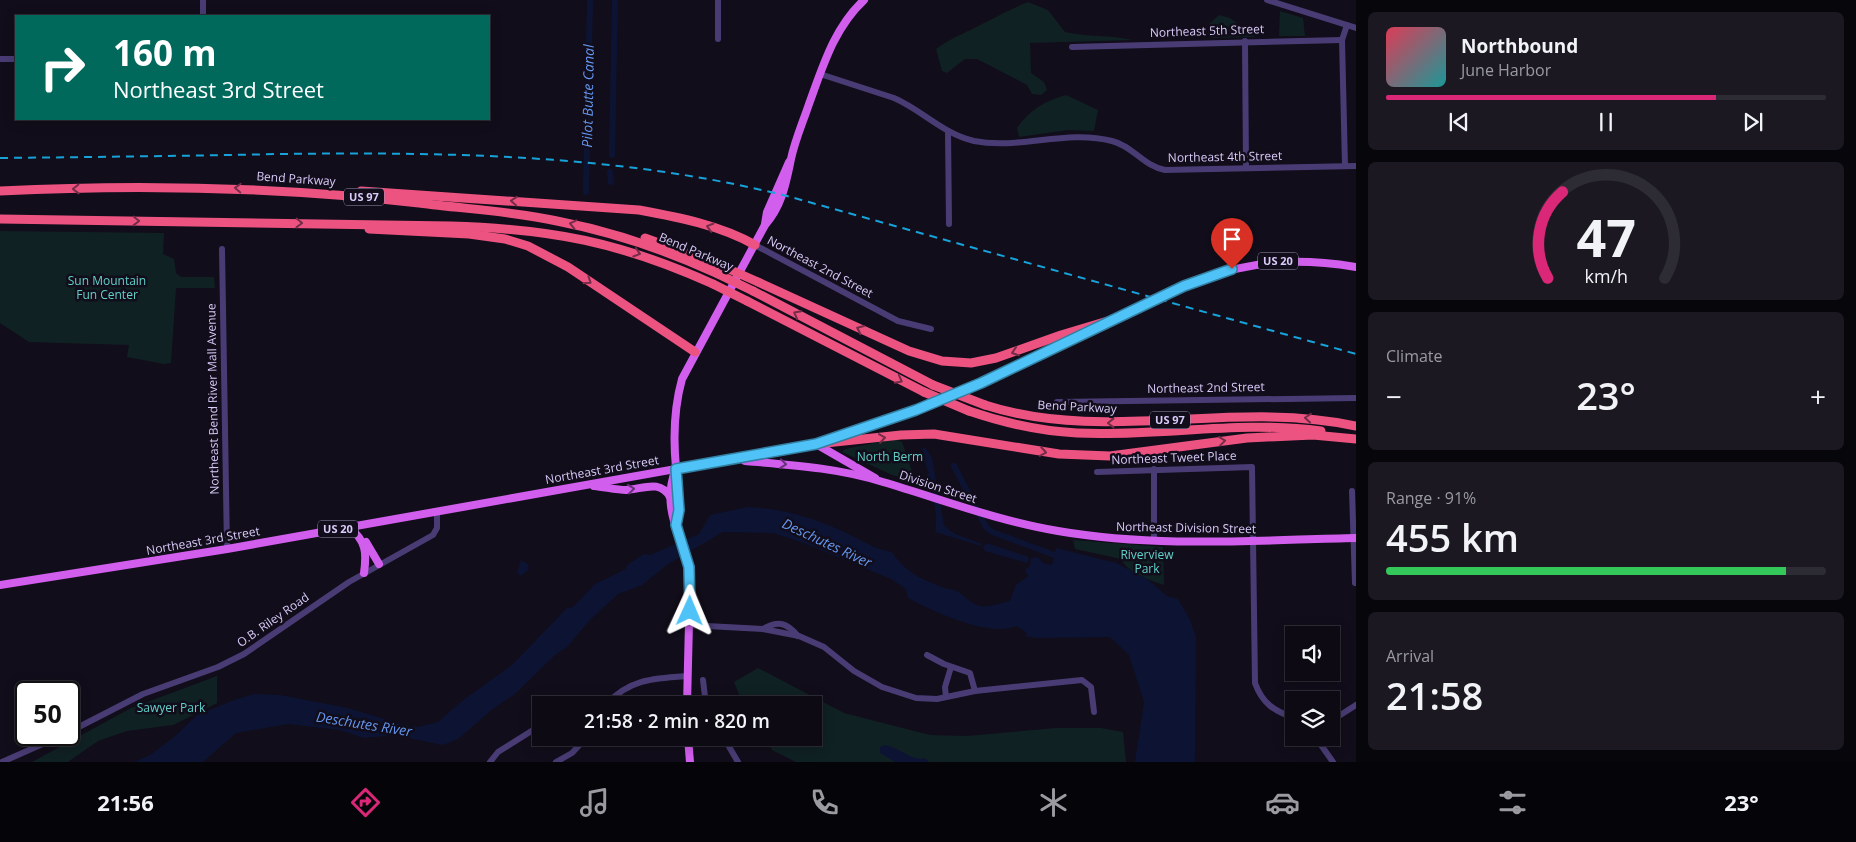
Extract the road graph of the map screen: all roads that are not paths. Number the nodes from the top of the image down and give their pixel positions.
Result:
1 (203, 0) edge
2 (718, 0) edge
3 (864, 0) edge
4 (1267, 0) edge
5 (203, 15) edge
6 (1347, 25) junction
7 (1356, 28) edge
8 (718, 38) dead end
9 (1342, 40) junction
10 (1245, 41) junction
11 (1072, 47) dead end
12 (0, 59) edge
13 (15, 59) edge
14 (820, 74) junction
15 (948, 132) junction
16 (1345, 166) junction
17 (1356, 166) edge
18 (1246, 168) junction
19 (0, 191) edge
20 (294, 191) junction
21 (0, 218) edge
22 (319, 224) junction
23 (949, 224) dead end
24 (755, 245) junction
25 (222, 250) dead end
26 (1356, 267) edge
27 (720, 270) junction
28 (1111, 320) junction
29 (931, 329) dead end
30 (695, 352) junction
31 (1356, 398) edge
32 (1057, 402) dead end
33 (1356, 426) edge
34 (1356, 439) edge
35 (816, 444) junction
36 (735, 460) junction
37 (1154, 468) junction
38 (676, 469) junction
39 (1097, 472) dead end
40 (882, 481) junction
41 (586, 485) junction
42 (1352, 490) dead end
43 (670, 499) junction
44 (437, 511) junction
45 (987, 514) joint
46 (676, 525) junction
47 (349, 527) junction
48 (359, 536) junction
49 (1354, 538) edge
50 (1253, 540) junction
51 (1154, 542) junction
52 (227, 549) junction
53 (379, 564) junction
54 (364, 573) junction
55 (1355, 583) dead end
56 (0, 585) edge
57 (688, 625) junction
58 (927, 655) dead end
59 (952, 667) junction
60 (687, 676) junction
61 (703, 680) dead end
62 (975, 691) junction
63 (614, 696) edge
64 (688, 696) edge
65 (705, 696) edge
66 (946, 697) junction
67 (1356, 705) edge
68 (1094, 712) dead end
69 (1285, 714) edge
70 (1340, 715) edge
71 (80, 726) edge
72 (532, 731) edge
73 (39, 746) edge
74 (578, 746) edge
75 (689, 746) edge
76 (729, 746) edge
77 (1322, 746) edge
78 (2, 762) edge
79 (490, 762) edge
80 (556, 762) edge
81 (690, 762) edge
82 (738, 762) edge
83 (1333, 762) edge

1 - 5 street
2 - 8 street
3 - 14 main road
4 - 6 street
6 - 7 street
6 - 9 street
9 - 10 street, Northeast 5th Street
9 - 16 street
10 - 11 street, Northeast 5th Street
10 - 18 street
12 - 13 street
14 - 15 street, Northeast 4th Street
14 - 24 main road
15 - 18 street, Northeast 4th Street
15 - 23 street
16 - 17 street, Northeast 4th Street
16 - 18 street, Northeast 4th Street
20 -> 19 highway, Bend Parkway / US 97
24 -> 20 highway
27 -> 20 highway, Bend Parkway / US 97
21 -> 22 highway, Bend Parkway / US 97
22 -> 30 highway
22 -> 34 highway, Bend Parkway / US 97, bridge
24 - 29 street, Northeast 2nd Street
24 - 30 main road
25 - 52 street, Northeast Bend River Mall Avenue
26 - 28 main road, Northeast 3rd Street / US 20, bridge
28 -> 27 highway, bridge
33 -> 27 highway, Bend Parkway / US 97, bridge
28 - 35 main road, Northeast 3rd Street / US 20
30 - 38 main road
31 - 32 street, Northeast 2nd Street
35 -> 34 highway
35 - 36 main road, Northeast 3rd Street / US 20
35 - 40 main road, Division Street
36 - 38 main road, Northeast 3rd Street / US 20
36 -> 40 main road, Division Street
37 - 39 street, Northeast Tweet Place
37 - 50 street, Northeast Tweet Place
37 - 51 street
38 - 41 main road, Northeast 3rd Street / US 20
38 - 43 main road
38 - 46 main road
40 - 45 main road, Division Street
41 -> 43 main road
41 - 44 main road, Northeast 3rd Street / US 20
42 - 49 street
43 - 46 main road
44 - 47 main road, Northeast 3rd Street / US 20
44 - 53 street, O.B. Riley Road
45 - 51 main road, Northeast Division Street
46 - 57 main road
47 - 48 main road
47 - 52 main road, Northeast 3rd Street / US 20
48 - 53 main road
48 - 54 main road
49 - 50 main road, Northeast Division Street
49 - 55 street
50 - 51 main road, Northeast Division Street
50 - 69 street
52 - 56 main road, Northeast 3rd Street / US 20
53 - 54 street, O.B. Riley Road
54 - 71 street, O.B. Riley Road
57 - 60 main road
57 - 66 street
58 - 59 street
59 - 62 street
59 - 66 street
60 - 63 street
60 - 64 main road
61 - 65 street
62 - 66 street
62 - 68 street
67 - 70 street
72 - 79 street
73 - 78 street
74 - 80 street
75 - 81 main road
76 - 82 street
77 - 83 street

